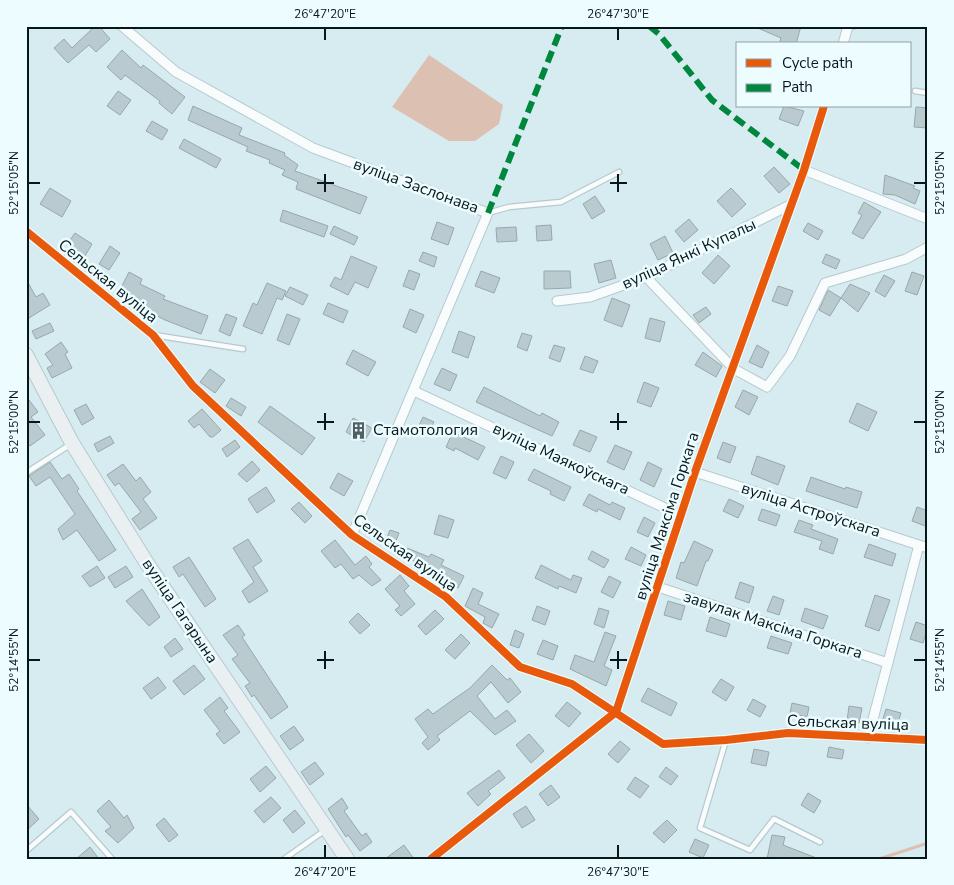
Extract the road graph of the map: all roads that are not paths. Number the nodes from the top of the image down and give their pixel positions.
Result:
1 (122, 26) edge
2 (850, 27) edge
3 (844, 42) edge
4 (915, 91) dead end
5 (928, 93) edge
6 (823, 108) edge
7 (804, 170) junction
8 (619, 172) dead end
9 (790, 205) junction
10 (488, 213) junction
11 (928, 219) edge
12 (26, 231) edge
13 (928, 247) edge
14 (646, 277) junction
15 (557, 301) dead end
16 (153, 335) junction
17 (243, 349) dead end
18 (26, 355) edge
19 (734, 369) junction
20 (414, 391) junction
21 (72, 443) junction
22 (26, 472) edge
23 (695, 472) junction
24 (680, 515) junction
25 (352, 535) junction
26 (924, 546) edge
27 (658, 587) junction
28 (888, 663) junction
29 (616, 712) junction
30 (868, 738) junction
31 (726, 740) junction
32 (928, 740) edge
33 (327, 829) junction
34 (820, 842) dead end
35 (26, 851) edge
36 (112, 859) edge
37 (284, 859) edge
38 (347, 859) edge
39 (431, 859) edge

1 - 10 street, вуліца Заслонава
2 - 3 street
4 - 5 lane
6 - 7 street, вуліца Максіма Горкага
7 - 9 street, вуліца Максіма Горкага
7 - 11 street
8 - 10 lane
9 - 14 street, вуліца Янкі Купалы
9 - 19 street, вуліца Максіма Горкага
10 - 20 street, вуліца Заслонава
12 - 16 street, Сельская вуліца
13 - 19 street
14 - 15 street, вуліца Янкі Купалы
14 - 19 street
16 - 17 lane
16 - 25 street, Сельская вуліца
18 - 21 street, вуліца Гагарына
19 - 23 street, вуліца Максіма Горкага
20 - 24 street, вуліца Маякоўскага
20 - 25 street, вуліца Заслонава
21 - 22 lane
21 - 33 street, вуліца Гагарына
23 - 24 street, вуліца Максіма Горкага
23 - 26 street, вуліца Астроўскага
24 - 27 street, вуліца Максіма Горкага
25 - 29 street, Сельская вуліца
26 - 28 street
27 - 28 street, завулак Максіма Горкага
27 - 29 street, вуліца Максіма Горкага
28 - 30 street
29 - 31 street, Сельская вуліца
29 - 39 street
30 - 31 street, Сельская вуліца
30 - 32 street, Сельская вуліца
31 - 34 lane
33 - 37 lane
33 - 38 street, вуліца Гагарына
35 - 36 lane

